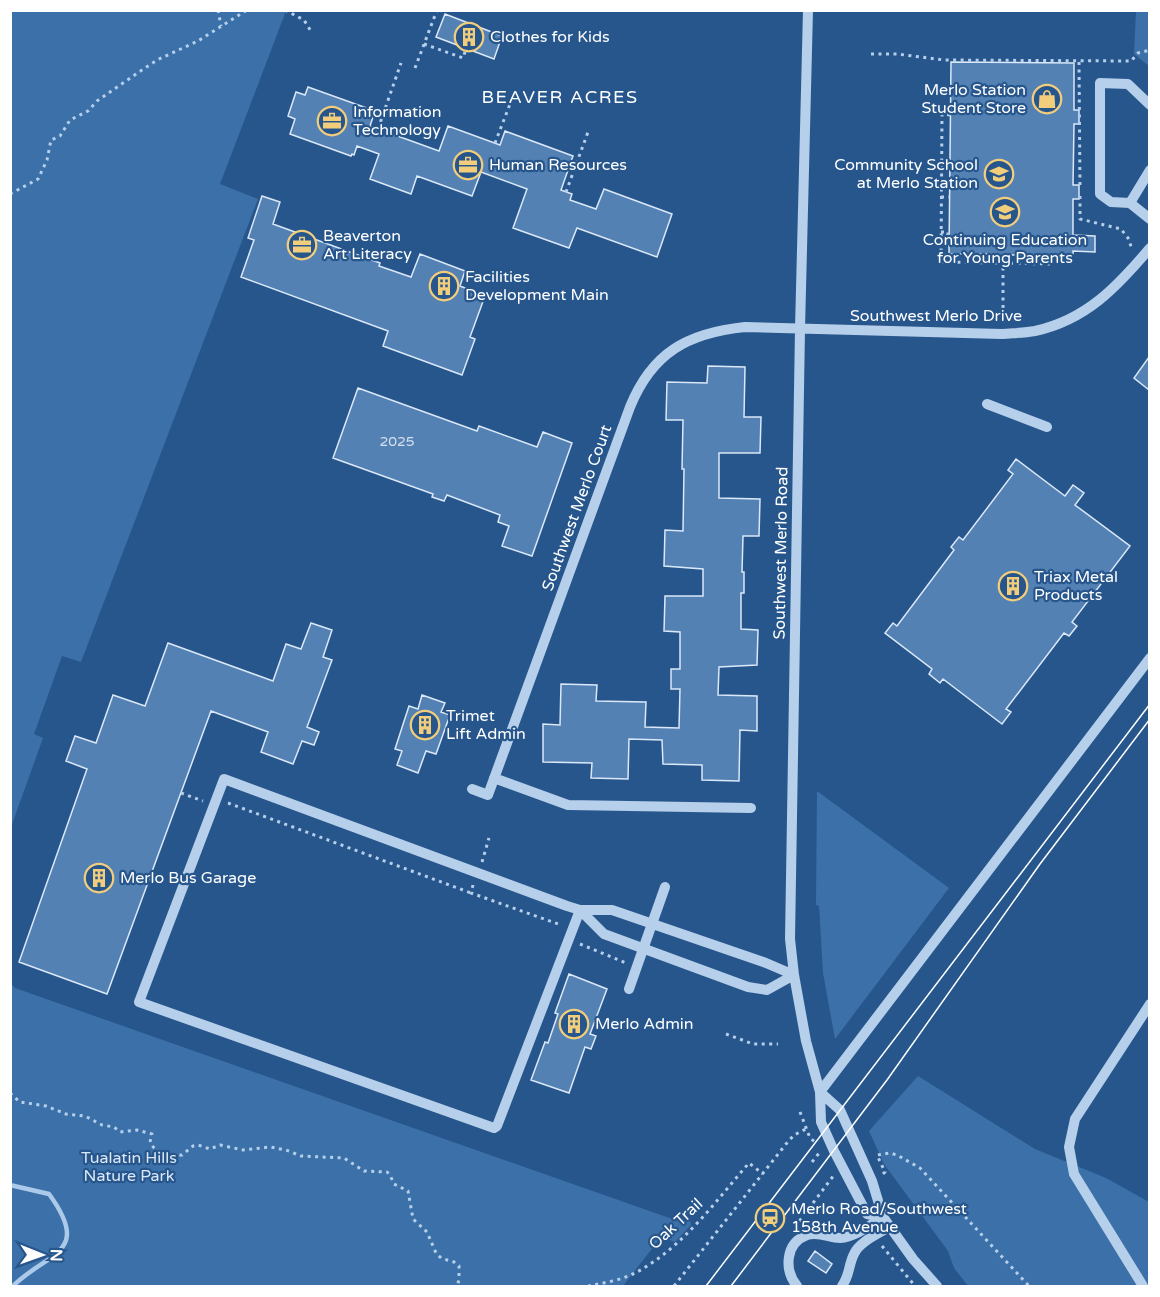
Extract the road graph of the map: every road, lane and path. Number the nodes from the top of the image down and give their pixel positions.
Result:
1 (218, 10) edge
2 (247, 10) edge
3 (437, 10) edge
4 (808, 10) edge
5 (286, 11) edge
6 (221, 26) junction
7 (312, 33) dead end
8 (424, 44) junction
9 (466, 49) dead end
10 (1149, 50) edge
11 (871, 54) dead end
12 (1079, 62) junction
13 (401, 63) dead end
14 (415, 68) dead end
15 (510, 104) dead end
16 (1149, 105) edge
17 (950, 115) dead end
18 (378, 129) dead end
19 (588, 132) dead end
20 (495, 143) dead end
21 (1149, 171) edge
22 (1080, 189) dead end
23 (566, 192) dead end
24 (10, 195) edge
25 (1080, 196) dead end
26 (941, 197) junction
27 (950, 197) dead end
28 (1130, 203) junction
29 (1149, 219) edge
30 (941, 232) junction
31 (949, 246) dead end
32 (1149, 248) edge
33 (1003, 262) junction
34 (1137, 263) junction
35 (1050, 264) dead end
36 (1003, 316) dead end
37 (800, 329) junction
38 (987, 404) dead end
39 (1047, 427) dead end
40 (1149, 658) edge
41 (494, 778) junction
42 (472, 789) dead end
43 (181, 793) dead end
44 (214, 804) junction
45 (751, 808) dead end
46 (665, 887) dead end
47 (471, 893) dead end
48 (580, 910) junction
49 (653, 925) junction
50 (579, 944) dead end
51 (644, 949) junction
52 (626, 963) dead end
53 (794, 975) junction
54 (629, 989) dead end
55 (1149, 1004) edge
56 (726, 1034) dead end
57 (778, 1044) dead end
58 (820, 1092) junction
59 (10, 1093) edge
60 (800, 1112) dead end
61 (822, 1150) dead end
62 (878, 1155) dead end
63 (812, 1162) dead end
64 (763, 1174) junction
65 (834, 1174) dead end
66 (883, 1217) junction
67 (889, 1227) junction
68 (798, 1241) junction
69 (457, 1287) edge
70 (588, 1287) edge
71 (674, 1287) edge
72 (797, 1287) edge
73 (842, 1287) edge
74 (937, 1287) edge
75 (1029, 1287) edge
76 (1143, 1287) edge

1 - 6 path
2 - 6 path
3 - 8 path
4 - 37 street, Southwest Merlo Road
5 - 7 path
6 - 24 path
8 - 9 path
8 - 14 path
10 - 12 path
11 - 12 path
12 - 22 path
13 - 18 path
15 - 20 path
16 - 28 street
17 - 26 path
19 - 23 path
21 - 28 street
25 - 34 path
26 - 27 path
26 - 30 path
28 - 29 street
30 - 31 path
30 - 33 path
32 - 34 street, Southwest Merlo Drive
33 - 35 path
33 - 36 path
34 - 37 street, Southwest Merlo Drive
37 - 41 street, Southwest Merlo Court
37 - 53 street, Southwest Merlo Road
38 - 39 street
40 - 58 street
41 - 42 street
41 - 45 street
43 - 44 path
44 - 47 path
44 - 48 street
44 - 48 street
46 - 49 street
48 - 49 street
48 - 51 street
49 - 51 street
49 - 53 street
50 - 52 path
51 - 53 street
51 - 54 street
53 - 58 street, Southwest Merlo Road
55 - 76 street
56 - 57 path
58 - 66 street, Southwest Merlo Road
58 - 66 street, Southwest Merlo Road
59 - 69 path
60 - 64 path
61 - 63 path
62 - 75 path
64 - 70 path, Oak Trail
64 - 71 path
65 - 68 path
66 - 67 street, Southwest Merlo Road
66 - 68 street
67 - 73 street
67 - 74 street, Southwest Merlo Road
68 - 72 street

